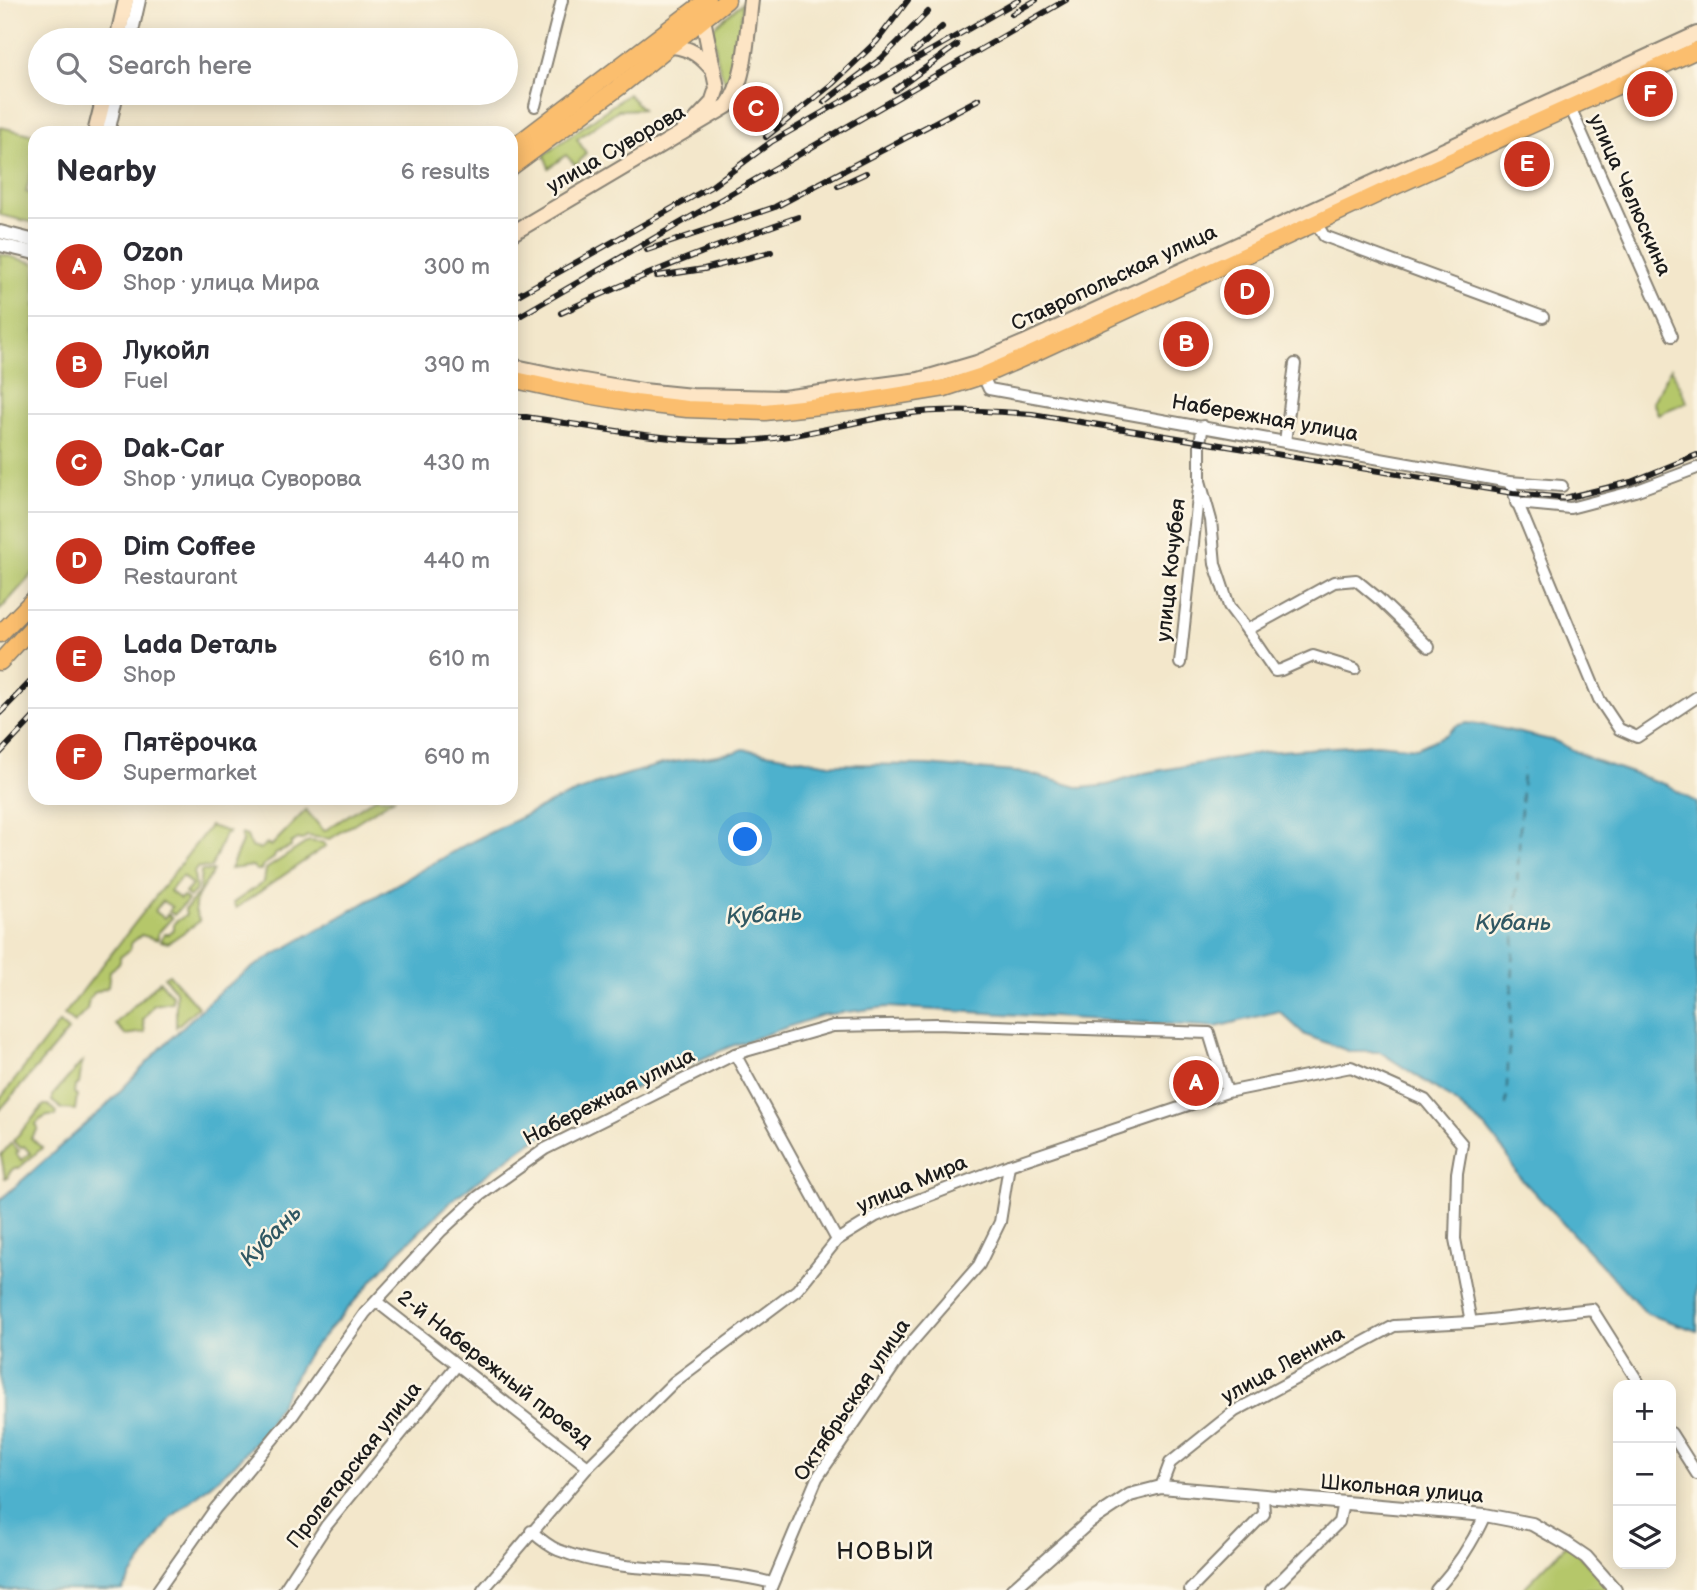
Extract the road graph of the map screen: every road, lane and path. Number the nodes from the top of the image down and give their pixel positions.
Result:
1 (126, 0) edge
2 (139, 0) edge
3 (562, 0) edge
4 (727, 0) edge
5 (751, 0) edge
6 (704, 9) edge
7 (120, 28) edge
8 (133, 28) edge
9 (1697, 34) edge
10 (672, 47) junction
11 (1697, 50) edge
12 (714, 72) junction
13 (615, 81) junction
14 (735, 92) junction
15 (717, 93) junction
16 (102, 105) edge
17 (114, 105) edge
18 (535, 106) dead end
19 (1570, 107) junction
20 (98, 126) edge
21 (110, 126) edge
22 (677, 137) junction
23 (518, 144) edge
24 (518, 161) edge
25 (1313, 217) junction
26 (518, 229) edge
27 (0, 232) edge
28 (28, 239) edge
29 (0, 245) edge
30 (28, 251) edge
31 (1543, 317) dead end
32 (1672, 336) dead end
33 (1295, 365) dead end
34 (518, 367) edge
35 (980, 369) junction
36 (518, 380) edge
37 (1203, 426) junction
38 (1285, 442) junction
39 (1697, 468) edge
40 (1200, 481) junction
41 (1508, 482) junction
42 (1562, 486) dead end
43 (1516, 503) junction
44 (28, 604) edge
45 (1247, 630) junction
46 (28, 632) edge
47 (0, 634) edge
48 (28, 643) edge
49 (1429, 647) dead end
50 (0, 662) edge
51 (1180, 663) dead end
52 (1355, 669) dead end
53 (0, 670) edge
54 (1697, 697) edge
55 (735, 1054) junction
56 (1227, 1092) junction
57 (1009, 1165) junction
58 (837, 1240) junction
59 (377, 1303) junction
60 (1471, 1322) junction
61 (457, 1365) junction
62 (1637, 1380) edge
63 (1676, 1441) edge
64 (588, 1467) junction
65 (1697, 1474) edge
66 (1161, 1487) junction
67 (1263, 1495) junction
68 (1343, 1502) junction
69 (1485, 1515) junction
70 (531, 1531) junction
71 (771, 1587) edge
72 (1610, 1588) edge
73 (158, 1590) edge
74 (284, 1590) edge
75 (483, 1590) edge
76 (1012, 1590) edge
77 (1190, 1590) edge
78 (1271, 1590) edge
79 (1436, 1590) edge

1 - 7 main road
2 - 8 street
3 - 18 street
4 - 6 main road, улица Суворова
5 - 14 main road
6 - 10 main road, улица Суворова
6 - 12 main road
6 - 13 main road, улица Суворова
9 - 25 main road, Ставропольская улица
10 - 12 main road
10 - 13 main road, улица Суворова
11 - 19 main road, Ставропольская улица
12 - 15 main road
13 - 23 main road, улица Суворова
13 - 24 main road, улица Суворова
14 - 15 main road
14 - 22 main road, улица Суворова
15 - 22 main road
16 - 20 main road
17 - 21 street
19 - 25 main road, Ставропольская улица
19 - 32 street, улица Челюскина
22 - 26 main road, улица Суворова
25 - 31 street
25 - 35 main road, Ставропольская улица
27 - 28 street
29 - 30 street
33 - 38 street
34 - 35 main road, Ставропольская улица
35 - 36 main road, Ставропольская улица
35 - 37 street, Набережная улица
37 - 38 street, Набережная улица
37 - 40 street, улица Кочубея
38 - 41 street, Набережная улица
39 - 43 street
40 - 45 street, улица Кочубея
40 - 51 street, улица Кочубея
41 - 42 street, Набережная улица
41 - 43 street
43 - 54 street
44 - 47 main road
45 - 49 street
45 - 52 street, улица Кочубея
46 - 50 main road
48 - 53 main road
55 - 56 street, Набережная улица
55 - 58 street
55 - 59 street, Набережная улица
56 - 57 street, улица Мира
56 - 60 street, улица Мира
57 - 58 street, улица Мира
57 - 71 street, Октябрьская улица
58 - 64 street, улица Мира
59 - 61 street, 2-й Набережный проезд
59 - 73 street, Набережная улица
60 - 62 street, улица Ленина
60 - 66 street, улица Ленина
61 - 64 street, 2-й Набережный проезд
61 - 74 street, Пролетарская улица
63 - 65 street
64 - 70 street, улица Мира
66 - 67 street, Школьная улица
66 - 76 street
67 - 68 street, Школьная улица
67 - 77 street
68 - 69 street, Школьная улица
68 - 78 street
69 - 72 street, Школьная улица
69 - 79 street
70 - 71 street
70 - 75 street, улица Мира

